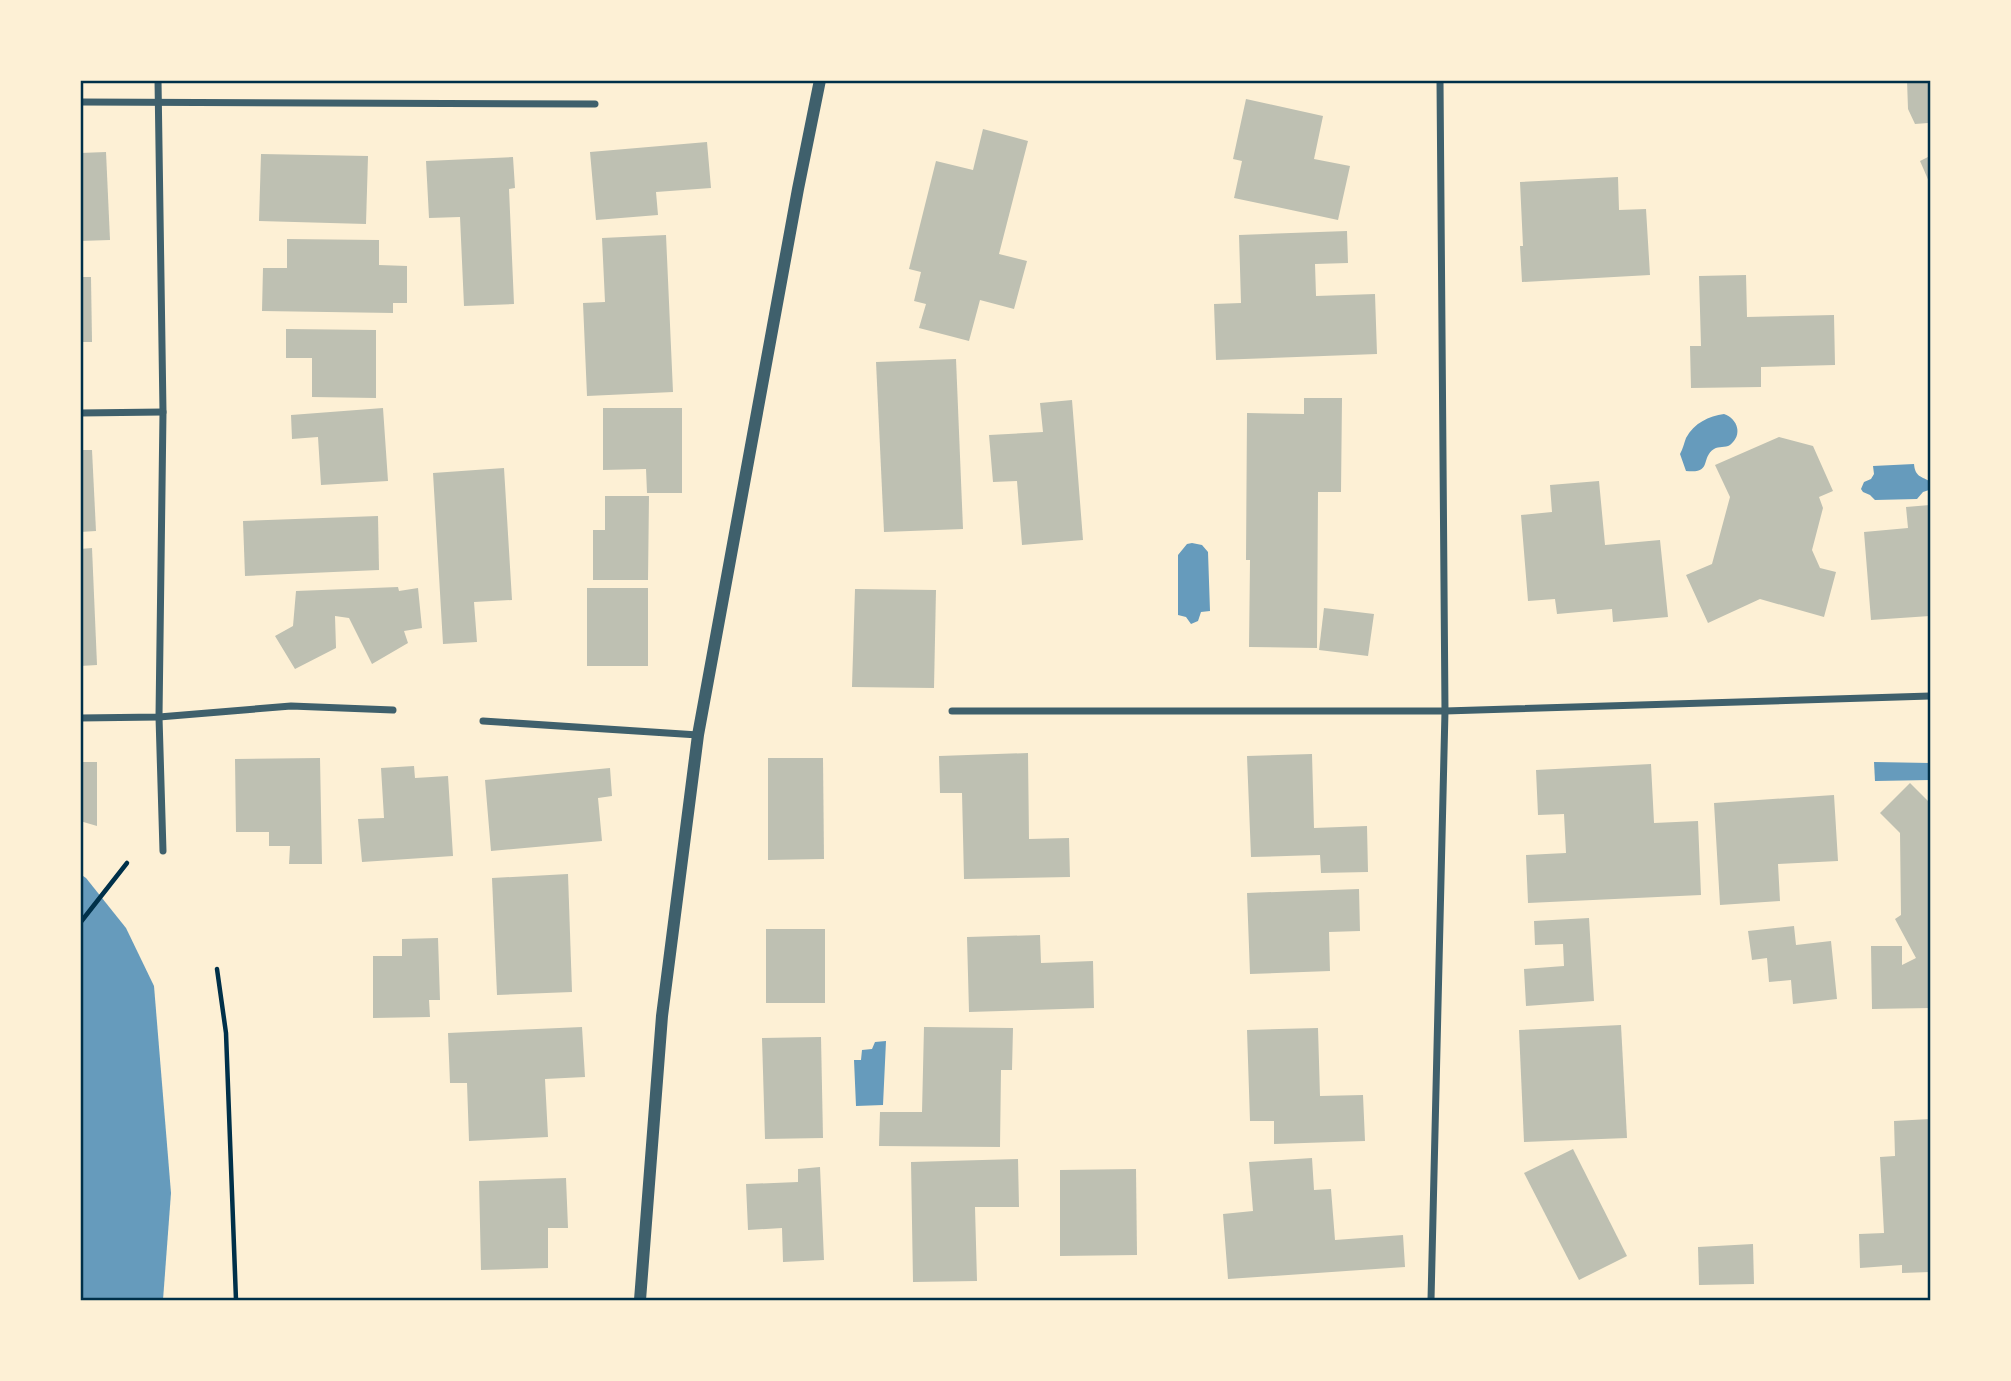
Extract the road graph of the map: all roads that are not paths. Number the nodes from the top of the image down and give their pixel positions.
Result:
1 (158, 80) edge
2 (820, 80) edge
3 (1440, 80) edge
4 (80, 102) edge
5 (158, 103) junction
6 (595, 104) dead end
7 (163, 412) junction
8 (80, 413) edge
9 (1930, 696) edge
10 (393, 710) dead end
11 (952, 710) dead end
12 (1444, 711) junction
13 (159, 717) junction
14 (80, 718) edge
15 (484, 721) dead end
16 (698, 735) junction
17 (163, 850) dead end
18 (640, 1300) edge
19 (1431, 1300) edge

1 - 5 street
2 - 16 street
3 - 12 street
4 - 5 street
5 - 6 street
5 - 7 street
7 - 8 street
7 - 13 street
9 - 12 street
10 - 13 street
11 - 12 street
12 - 19 street
13 - 14 street
13 - 17 street
15 - 16 street
16 - 18 street

